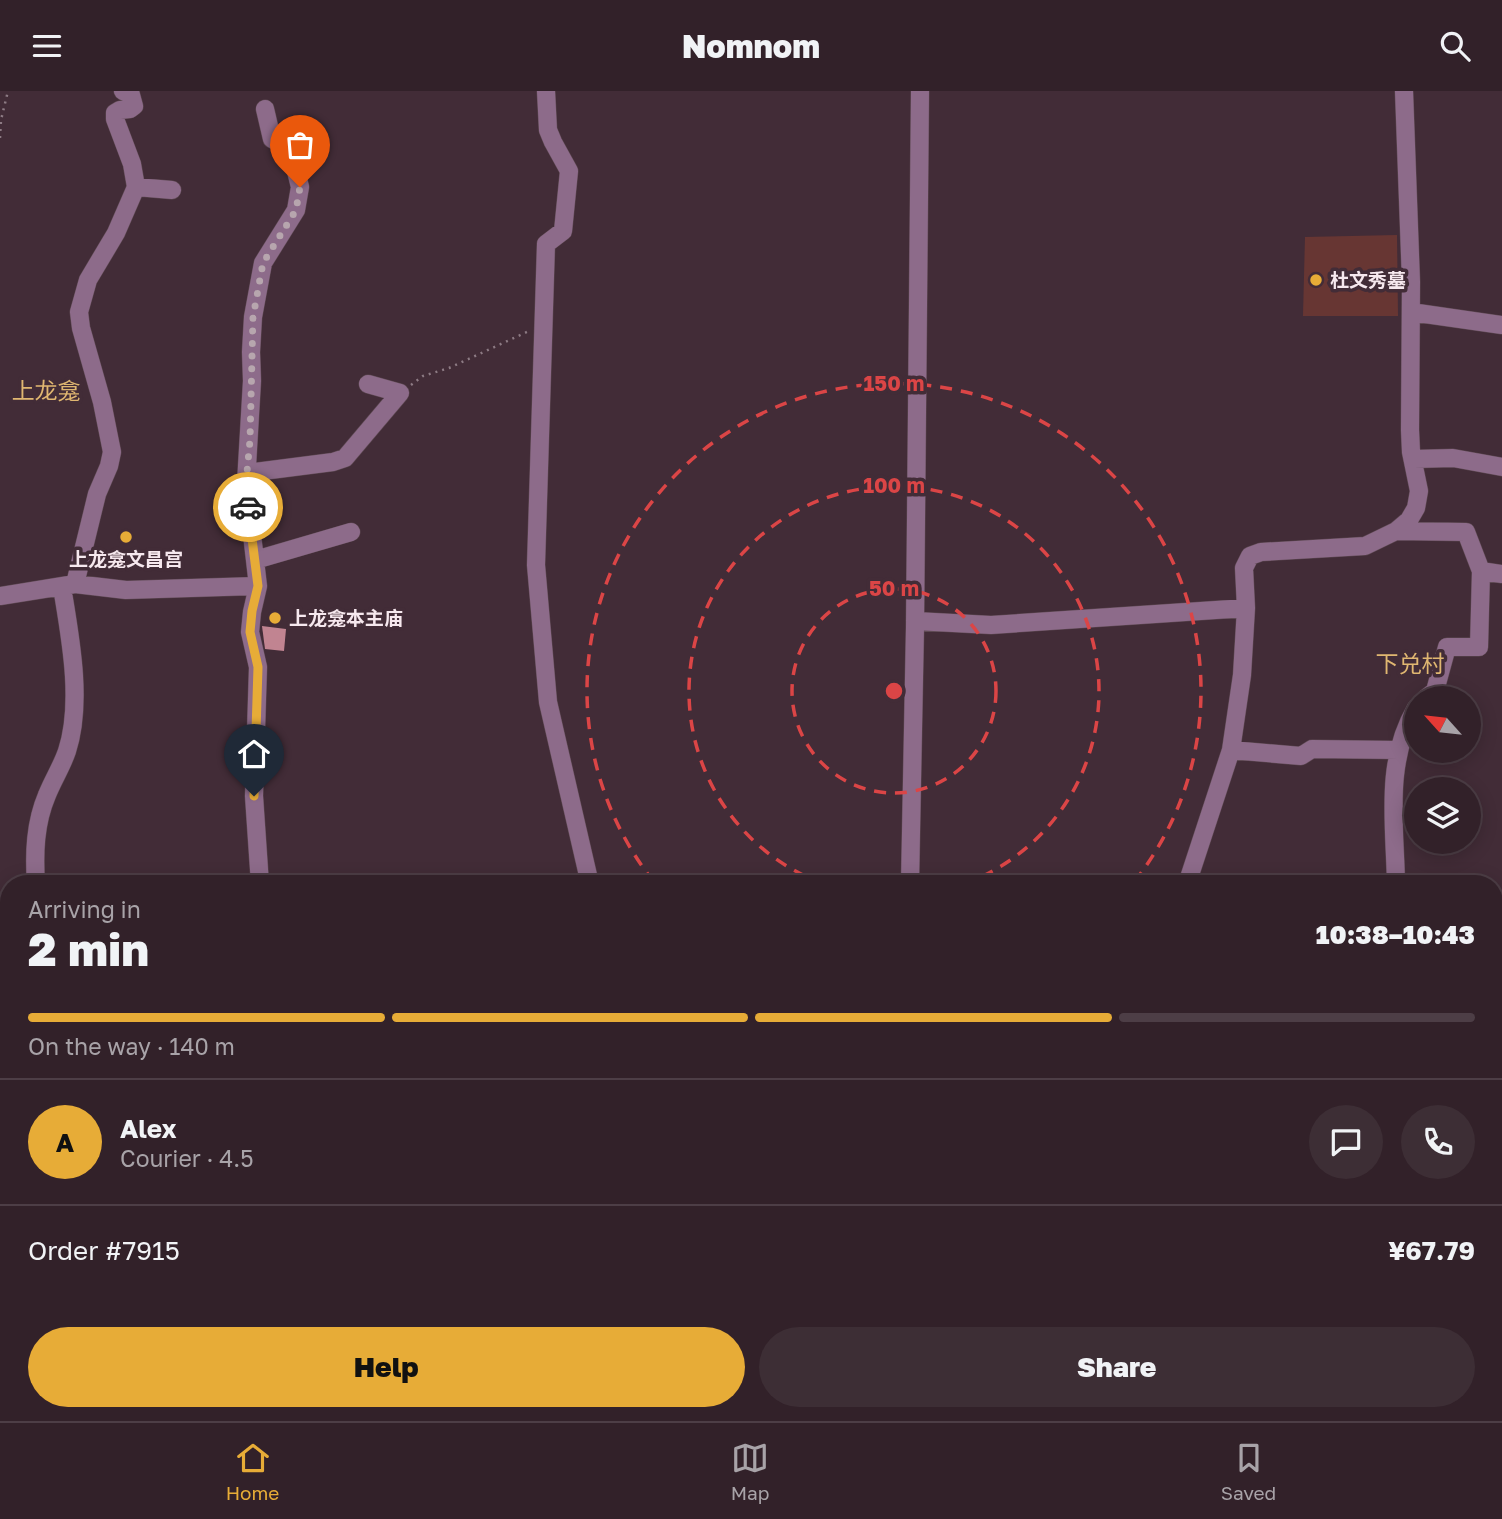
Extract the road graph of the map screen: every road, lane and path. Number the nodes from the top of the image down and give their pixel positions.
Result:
1 (8, 91) edge
2 (123, 91) edge
3 (545, 91) edge
4 (920, 91) edge
5 (1404, 91) edge
6 (265, 110) dead end
7 (0, 138) edge
8 (136, 187) junction
9 (172, 190) dead end
10 (1322, 280) dead end
11 (1411, 282) junction
12 (1411, 312) junction
13 (542, 325) junction
14 (1502, 325) edge
15 (368, 384) dead end
16 (400, 393) junction
17 (1413, 459) junction
18 (1502, 467) edge
19 (247, 473) junction
20 (1396, 531) junction
21 (351, 532) dead end
22 (255, 560) junction
23 (1480, 571) junction
24 (1502, 574) edge
25 (68, 586) junction
26 (258, 586) junction
27 (0, 596) edge
28 (1246, 608) junction
29 (915, 621) junction
30 (1436, 686) edge
31 (1404, 738) edge
32 (1231, 750) junction
33 (1399, 750) junction
34 (36, 875) edge
35 (259, 875) edge
36 (588, 875) edge
37 (910, 875) edge
38 (1190, 875) edge
39 (1396, 875) edge

1 - 7 path
2 - 8 street
3 - 13 street
4 - 29 street
5 - 11 street
6 - 19 street
8 - 9 street
8 - 25 street
10 - 11 path
11 - 12 street
12 - 14 street
12 - 17 street
13 - 16 path
13 - 36 street
15 - 16 street
16 - 19 street
17 - 18 street
17 - 20 street
19 - 22 street
20 - 23 street
20 - 28 street
21 - 22 street
22 - 26 street
23 - 24 street
23 - 30 street
25 - 26 street
25 - 27 street
25 - 34 street
26 - 35 street
28 - 29 street
28 - 32 street
29 - 37 street
31 - 33 street
32 - 33 street
32 - 38 street
33 - 39 street

